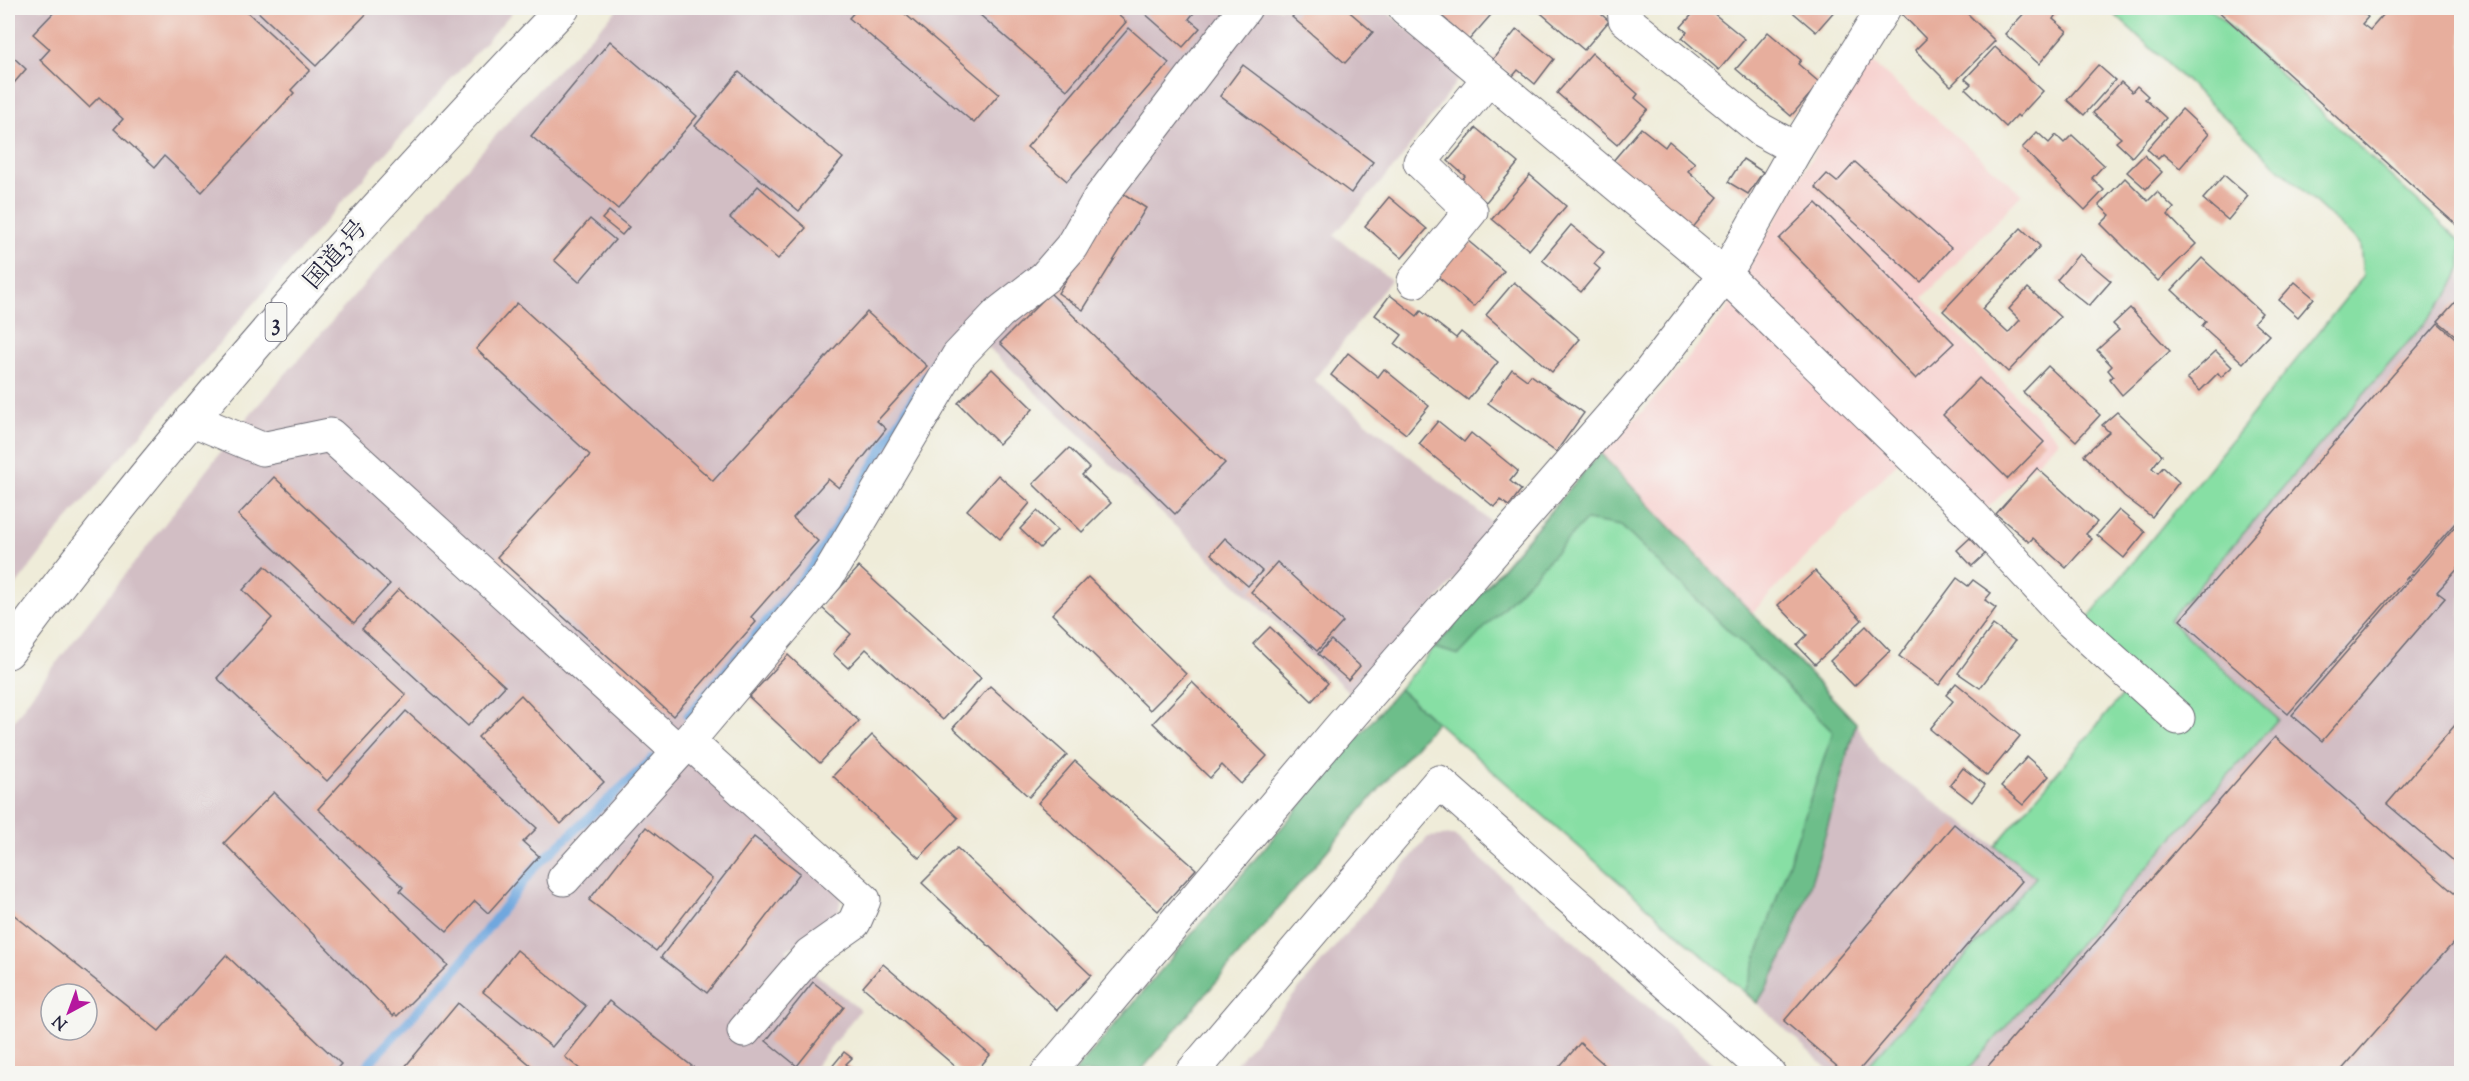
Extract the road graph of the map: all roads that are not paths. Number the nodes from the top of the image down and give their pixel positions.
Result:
1 (563, 8) edge
2 (1245, 8) edge
3 (1405, 8) edge
4 (1624, 8) edge
5 (1884, 8) edge
6 (1489, 78) junction
7 (1796, 149) junction
8 (1725, 275) junction
9 (1414, 281) dead end
10 (191, 419) junction
11 (8, 652) edge
12 (2178, 718) dead end
13 (683, 747) junction
14 (564, 879) dead end
15 (744, 1031) dead end
16 (1047, 1074) edge
17 (1191, 1074) edge
18 (1769, 1074) edge

1 - 10 main road, 国道3号 / 3
2 - 13 main road
3 - 6 main road
4 - 7 main road
5 - 7 main road
6 - 8 main road
6 - 9 main road
7 - 8 main road
8 - 12 main road
8 - 16 main road
10 - 11 main road, 国道3号 / 3
10 - 13 main road
13 - 14 main road
13 - 15 main road
17 - 18 main road

